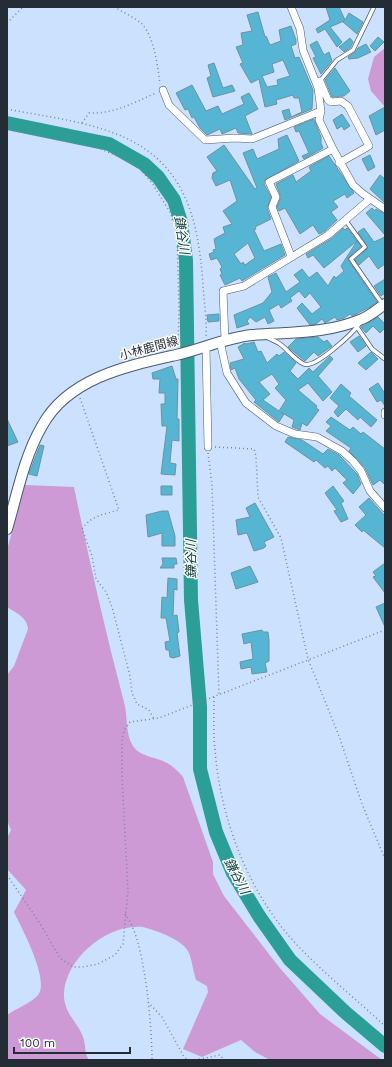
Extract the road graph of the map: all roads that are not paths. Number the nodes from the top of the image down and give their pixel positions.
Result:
1 (291, 7) edge
2 (374, 7) edge
3 (318, 82) junction
4 (162, 90) road end
5 (321, 111) junction
6 (332, 149) junction
7 (339, 163) junction
8 (370, 199) junction
9 (385, 209) edge
10 (346, 221) junction
11 (291, 256) junction
12 (384, 305) edge
13 (360, 323) junction
14 (261, 334) junction
15 (222, 340) junction
16 (204, 347) junction
17 (385, 359) edge
18 (208, 447) road end
19 (385, 508) edge
20 (7, 529) edge

1 - 3 street
2 - 3 lane
3 - 5 street
3 - 7 street
4 - 5 street
5 - 6 street
6 - 7 street
6 - 11 street
7 - 8 street
8 - 9 street
8 - 10 street
10 - 11 street
10 - 12 lane
11 - 15 street
12 - 13 main road, 小林鹿間線
13 - 14 main road, 小林鹿間線
13 - 14 lane
13 - 17 lane
14 - 15 main road, 小林鹿間線
15 - 16 main road, 小林鹿間線
15 - 19 street
16 - 18 street
16 - 20 main road, 小林鹿間線

